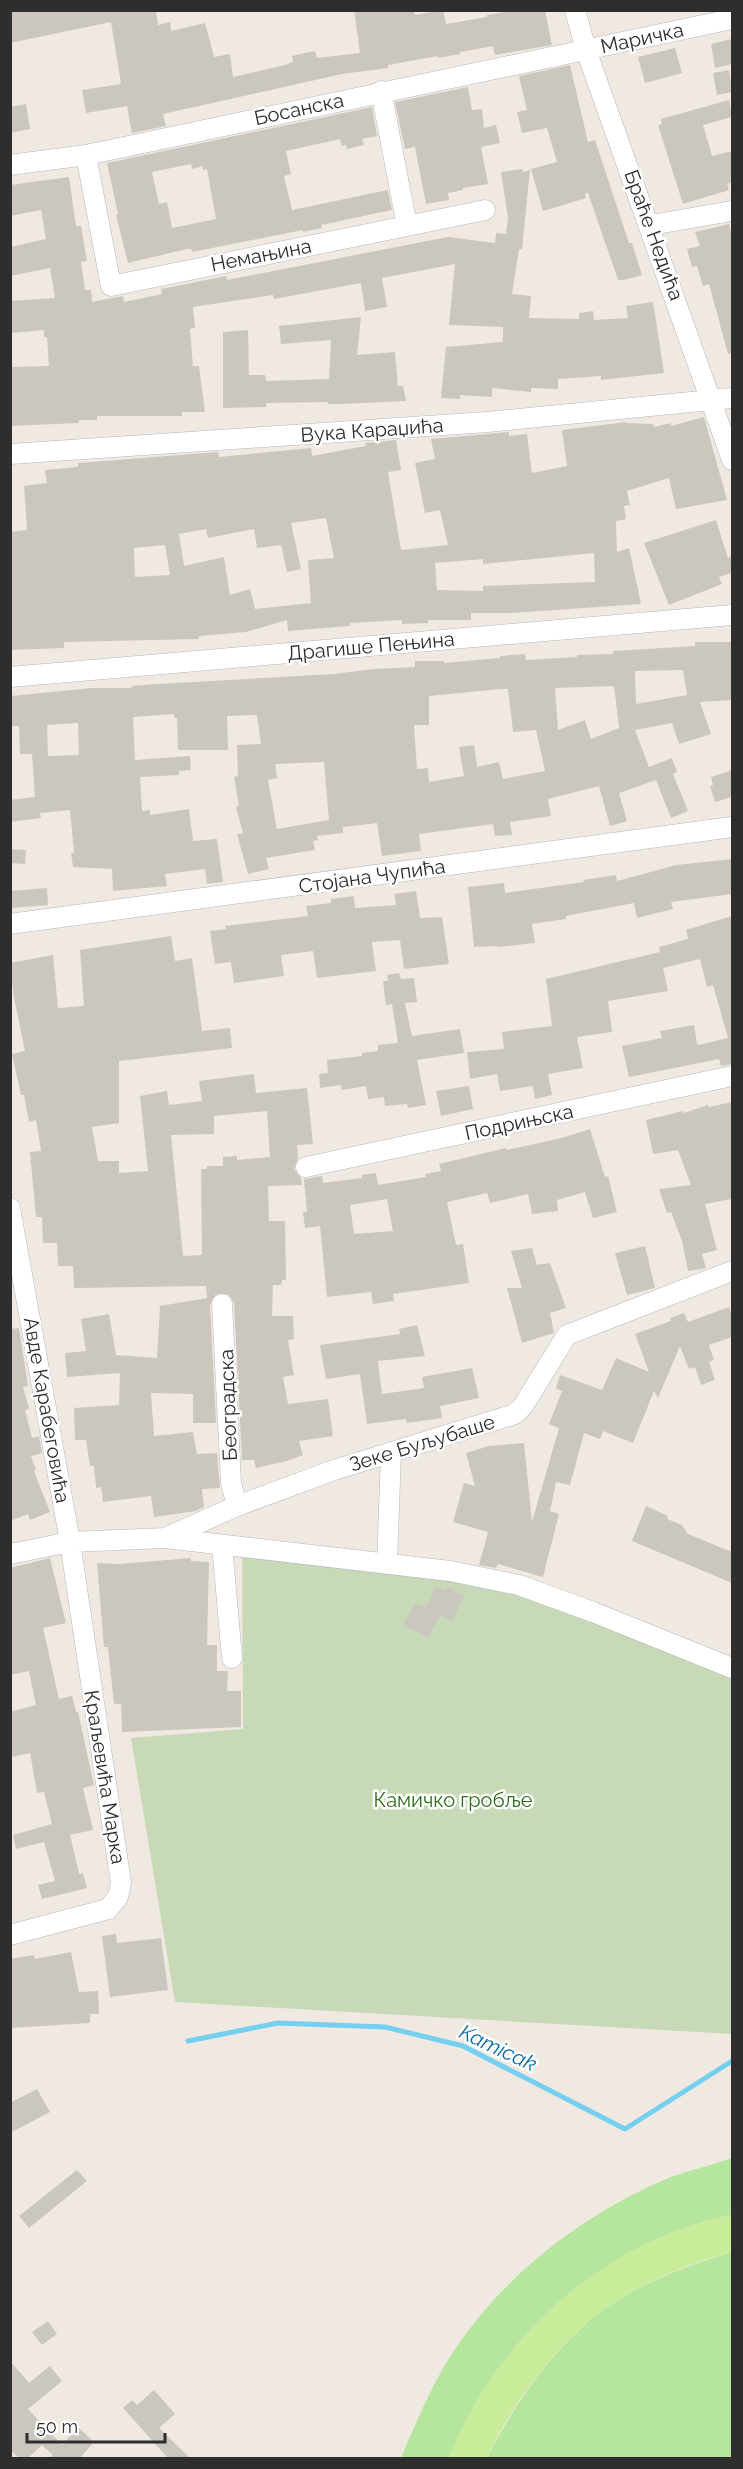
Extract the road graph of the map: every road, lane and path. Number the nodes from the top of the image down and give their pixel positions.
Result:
1 (575, 10) edge
2 (732, 19) edge
3 (586, 50) junction
4 (381, 91) junction
5 (86, 155) junction
6 (10, 165) edge
7 (485, 210) dead end
8 (732, 211) edge
9 (651, 225) junction
10 (407, 226) junction
11 (723, 400) edge
12 (10, 454) edge
13 (732, 460) edge
14 (732, 615) edge
15 (10, 677) edge
16 (732, 827) edge
17 (10, 924) edge
18 (732, 1076) edge
19 (306, 1167) dead end
20 (10, 1208) edge
21 (732, 1271) edge
22 (222, 1304) dead end
23 (391, 1452) junction
24 (237, 1506) junction
25 (165, 1538) junction
26 (70, 1542) junction
27 (222, 1545) junction
28 (10, 1554) edge
29 (387, 1564) junction
30 (232, 1658) dead end
31 (732, 1668) edge
32 (10, 1935) edge

1 - 3 street, Браће Недића
2 - 3 street, Маричка
3 - 4 street, Босанска
3 - 9 street, Браће Недића
4 - 5 street, Босанска
4 - 10 street
5 - 6 street, Босанска
5 - 10 street, Немањина
7 - 10 street
8 - 9 street
9 - 11 street, Браће Недића
11 - 12 street, Вука Караџића
11 - 13 street, Браће Недића
14 - 15 street, Драгише Пењина
16 - 17 street, Стојана Чупића
18 - 19 street, Подрињска
20 - 26 street, Авде Карабеговића
21 - 23 street, Зеке Буљубаше
22 - 24 street, Београдска
23 - 24 street, Зеке Буљубаше
23 - 29 street
24 - 25 street, Зеке Буљубаше
25 - 26 street, Зеке Буљубаше
25 - 27 street
26 - 28 street, Зеке Буљубаше
26 - 32 street, Краљевића Марка
27 - 29 street
27 - 30 street
29 - 31 street

